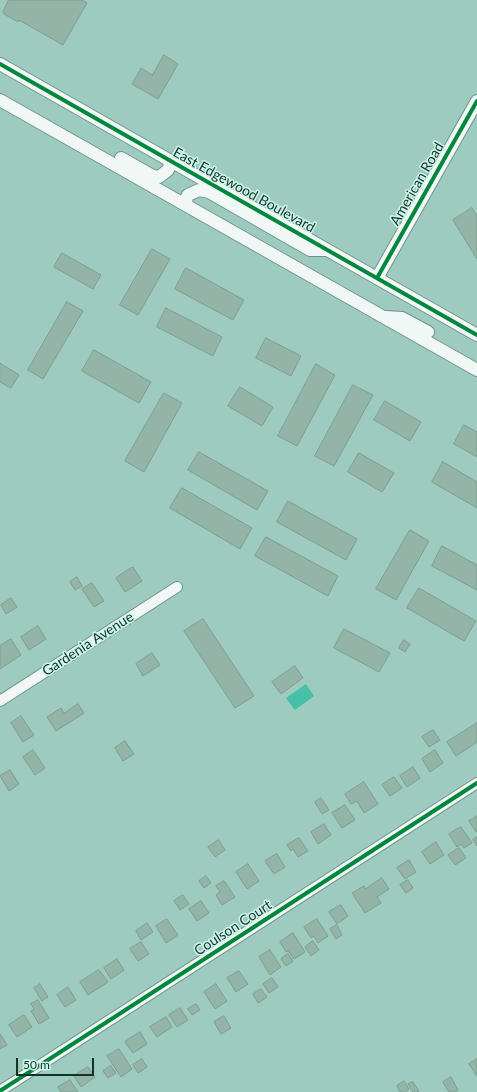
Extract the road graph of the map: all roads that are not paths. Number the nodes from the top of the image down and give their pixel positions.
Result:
1 (0, 64) edge
2 (0, 100) edge
3 (477, 101) edge
4 (67, 137) junction
5 (171, 162) junction
6 (187, 206) junction
7 (328, 250) junction
8 (377, 278) junction
9 (383, 317) junction
10 (477, 335) edge
11 (477, 361) edge
12 (477, 370) edge
13 (177, 587) dead end
14 (0, 701) edge
15 (477, 783) edge
16 (0, 1091) edge

1 - 5 street, East Edgewood Boulevard
2 - 4 street
3 - 8 street, American Road
4 - 5 street
4 - 6 street
5 - 7 street, East Edgewood Boulevard
6 - 7 street
6 - 9 street
7 - 8 street, East Edgewood Boulevard
8 - 10 street, East Edgewood Boulevard
9 - 11 street
9 - 12 street
13 - 14 street, Gardenia Avenue
15 - 16 street, Coulson Court

